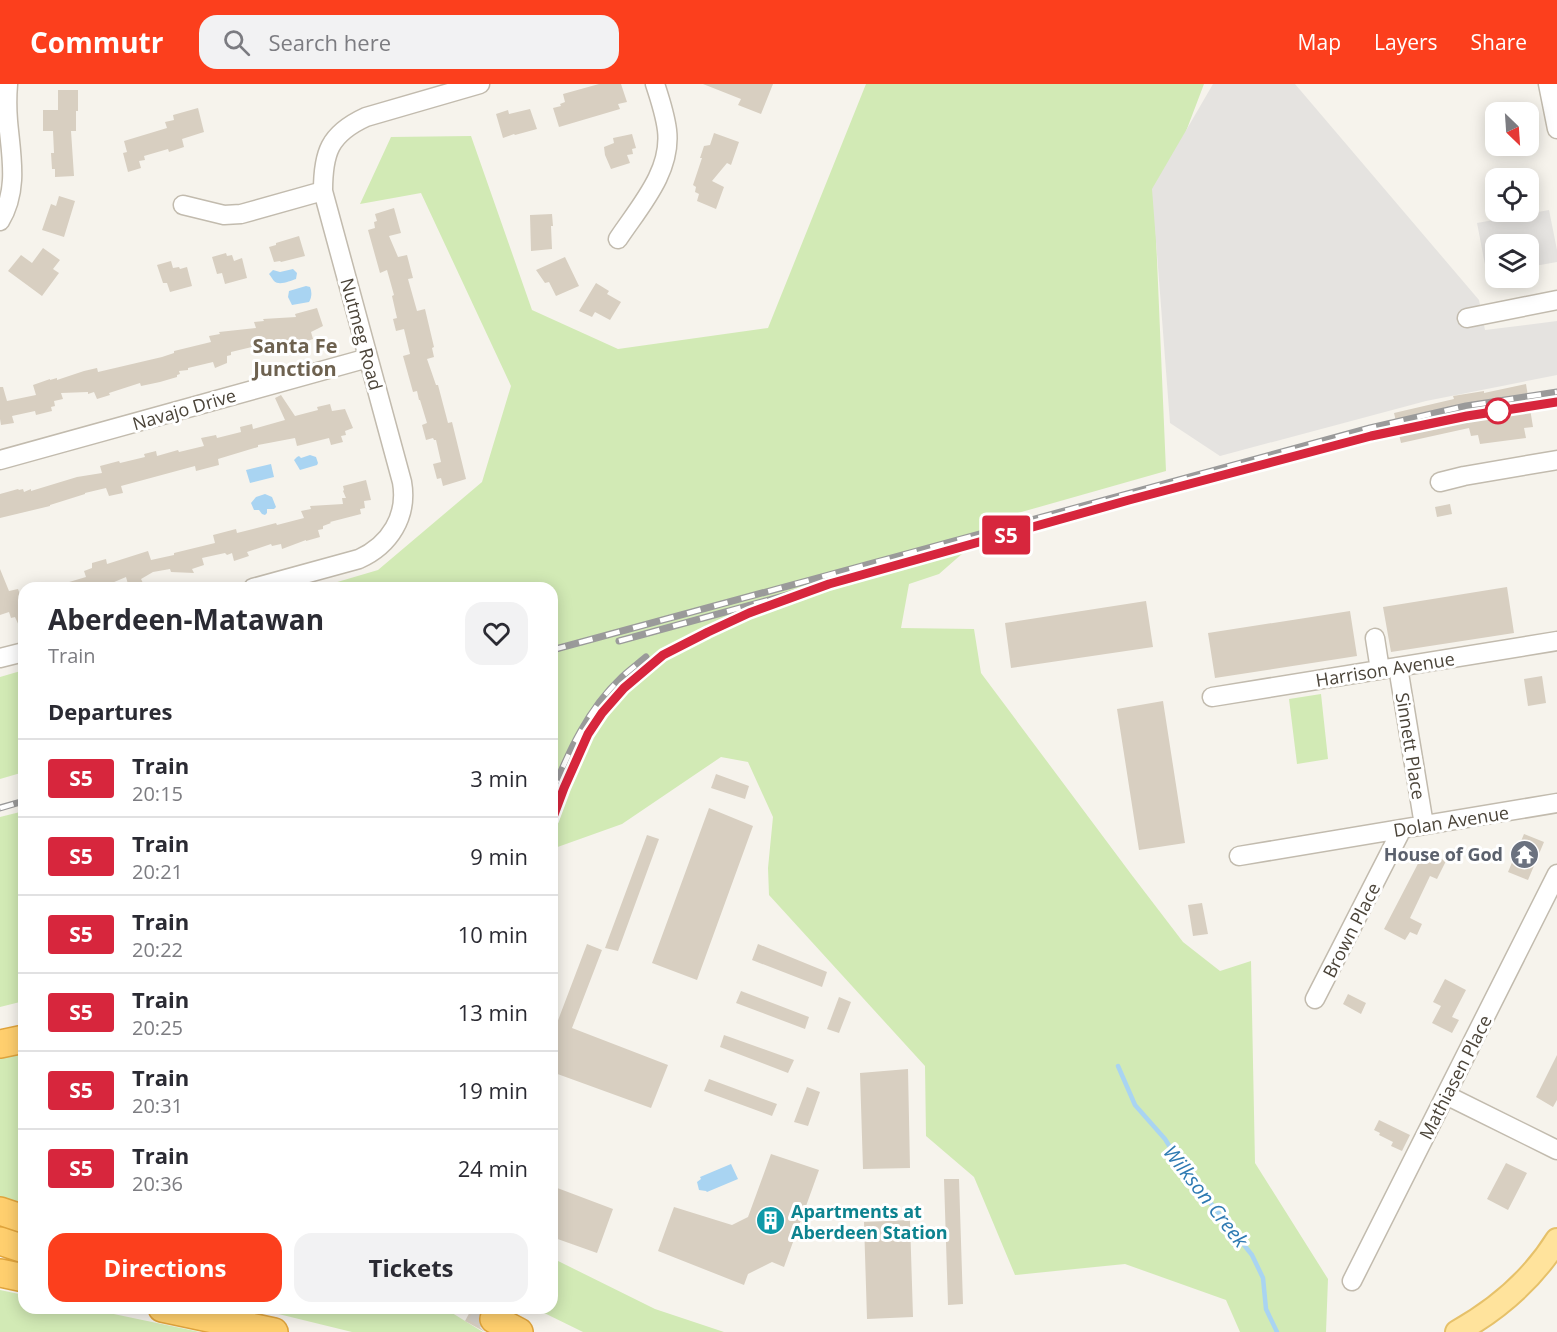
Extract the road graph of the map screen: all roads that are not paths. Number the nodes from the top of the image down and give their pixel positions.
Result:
1 (8, 84) edge
2 (480, 84) edge
3 (655, 84) edge
4 (1548, 84) edge
5 (1557, 129) edge
6 (323, 191) junction
7 (183, 205) dead end
8 (0, 221) edge
9 (618, 239) dead end
10 (1557, 300) edge
11 (1467, 318) dead end
12 (368, 358) junction
13 (0, 460) edge
14 (1557, 460) edge
15 (1440, 482) dead end
16 (275, 582) edge
17 (1374, 638) dead end
18 (1557, 641) edge
19 (18, 653) edge
20 (0, 658) edge
21 (1389, 668) junction
22 (1212, 697) dead end
23 (1557, 803) edge
24 (1424, 825) junction
25 (1402, 829) junction
26 (1239, 856) dead end
27 (1557, 874) edge
28 (1315, 999) dead end
29 (18, 1021) edge
30 (0, 1025) edge
31 (18, 1040) edge
32 (0, 1044) edge
33 (1446, 1095) junction
34 (1557, 1150) edge
35 (0, 1211) edge
36 (18, 1218) edge
37 (1557, 1240) edge
38 (0, 1241) edge
39 (18, 1247) edge
40 (0, 1273) edge
41 (18, 1277) edge
42 (1352, 1281) dead end
43 (200, 1314) edge
44 (494, 1319) tunnel mouth
45 (274, 1332) edge
46 (519, 1332) edge
47 (1457, 1332) edge

1 - 8 street
2 - 6 street, Nutmeg Road
3 - 9 street
4 - 5 street
6 - 7 street
6 - 12 street, Nutmeg Road
10 - 11 street
12 - 13 street, Navajo Drive
12 - 16 street, Nutmeg Road
14 - 15 street
17 - 21 street, Sinnett Place
18 - 21 street, Harrison Avenue
19 - 20 street
21 - 22 street, Harrison Avenue
21 - 24 street, Sinnett Place
23 - 24 street, Dolan Avenue
24 - 25 street, Dolan Avenue
25 - 26 street, Dolan Avenue
25 - 28 street, Brown Place
27 - 33 street, Mathiasen Place
29 - 30 highway
31 - 32 highway
33 - 34 street
33 - 42 street, Mathiasen Place
35 - 36 highway
37 - 47 main road
38 - 39 highway
40 - 41 highway
43 - 45 highway
44 - 46 highway

